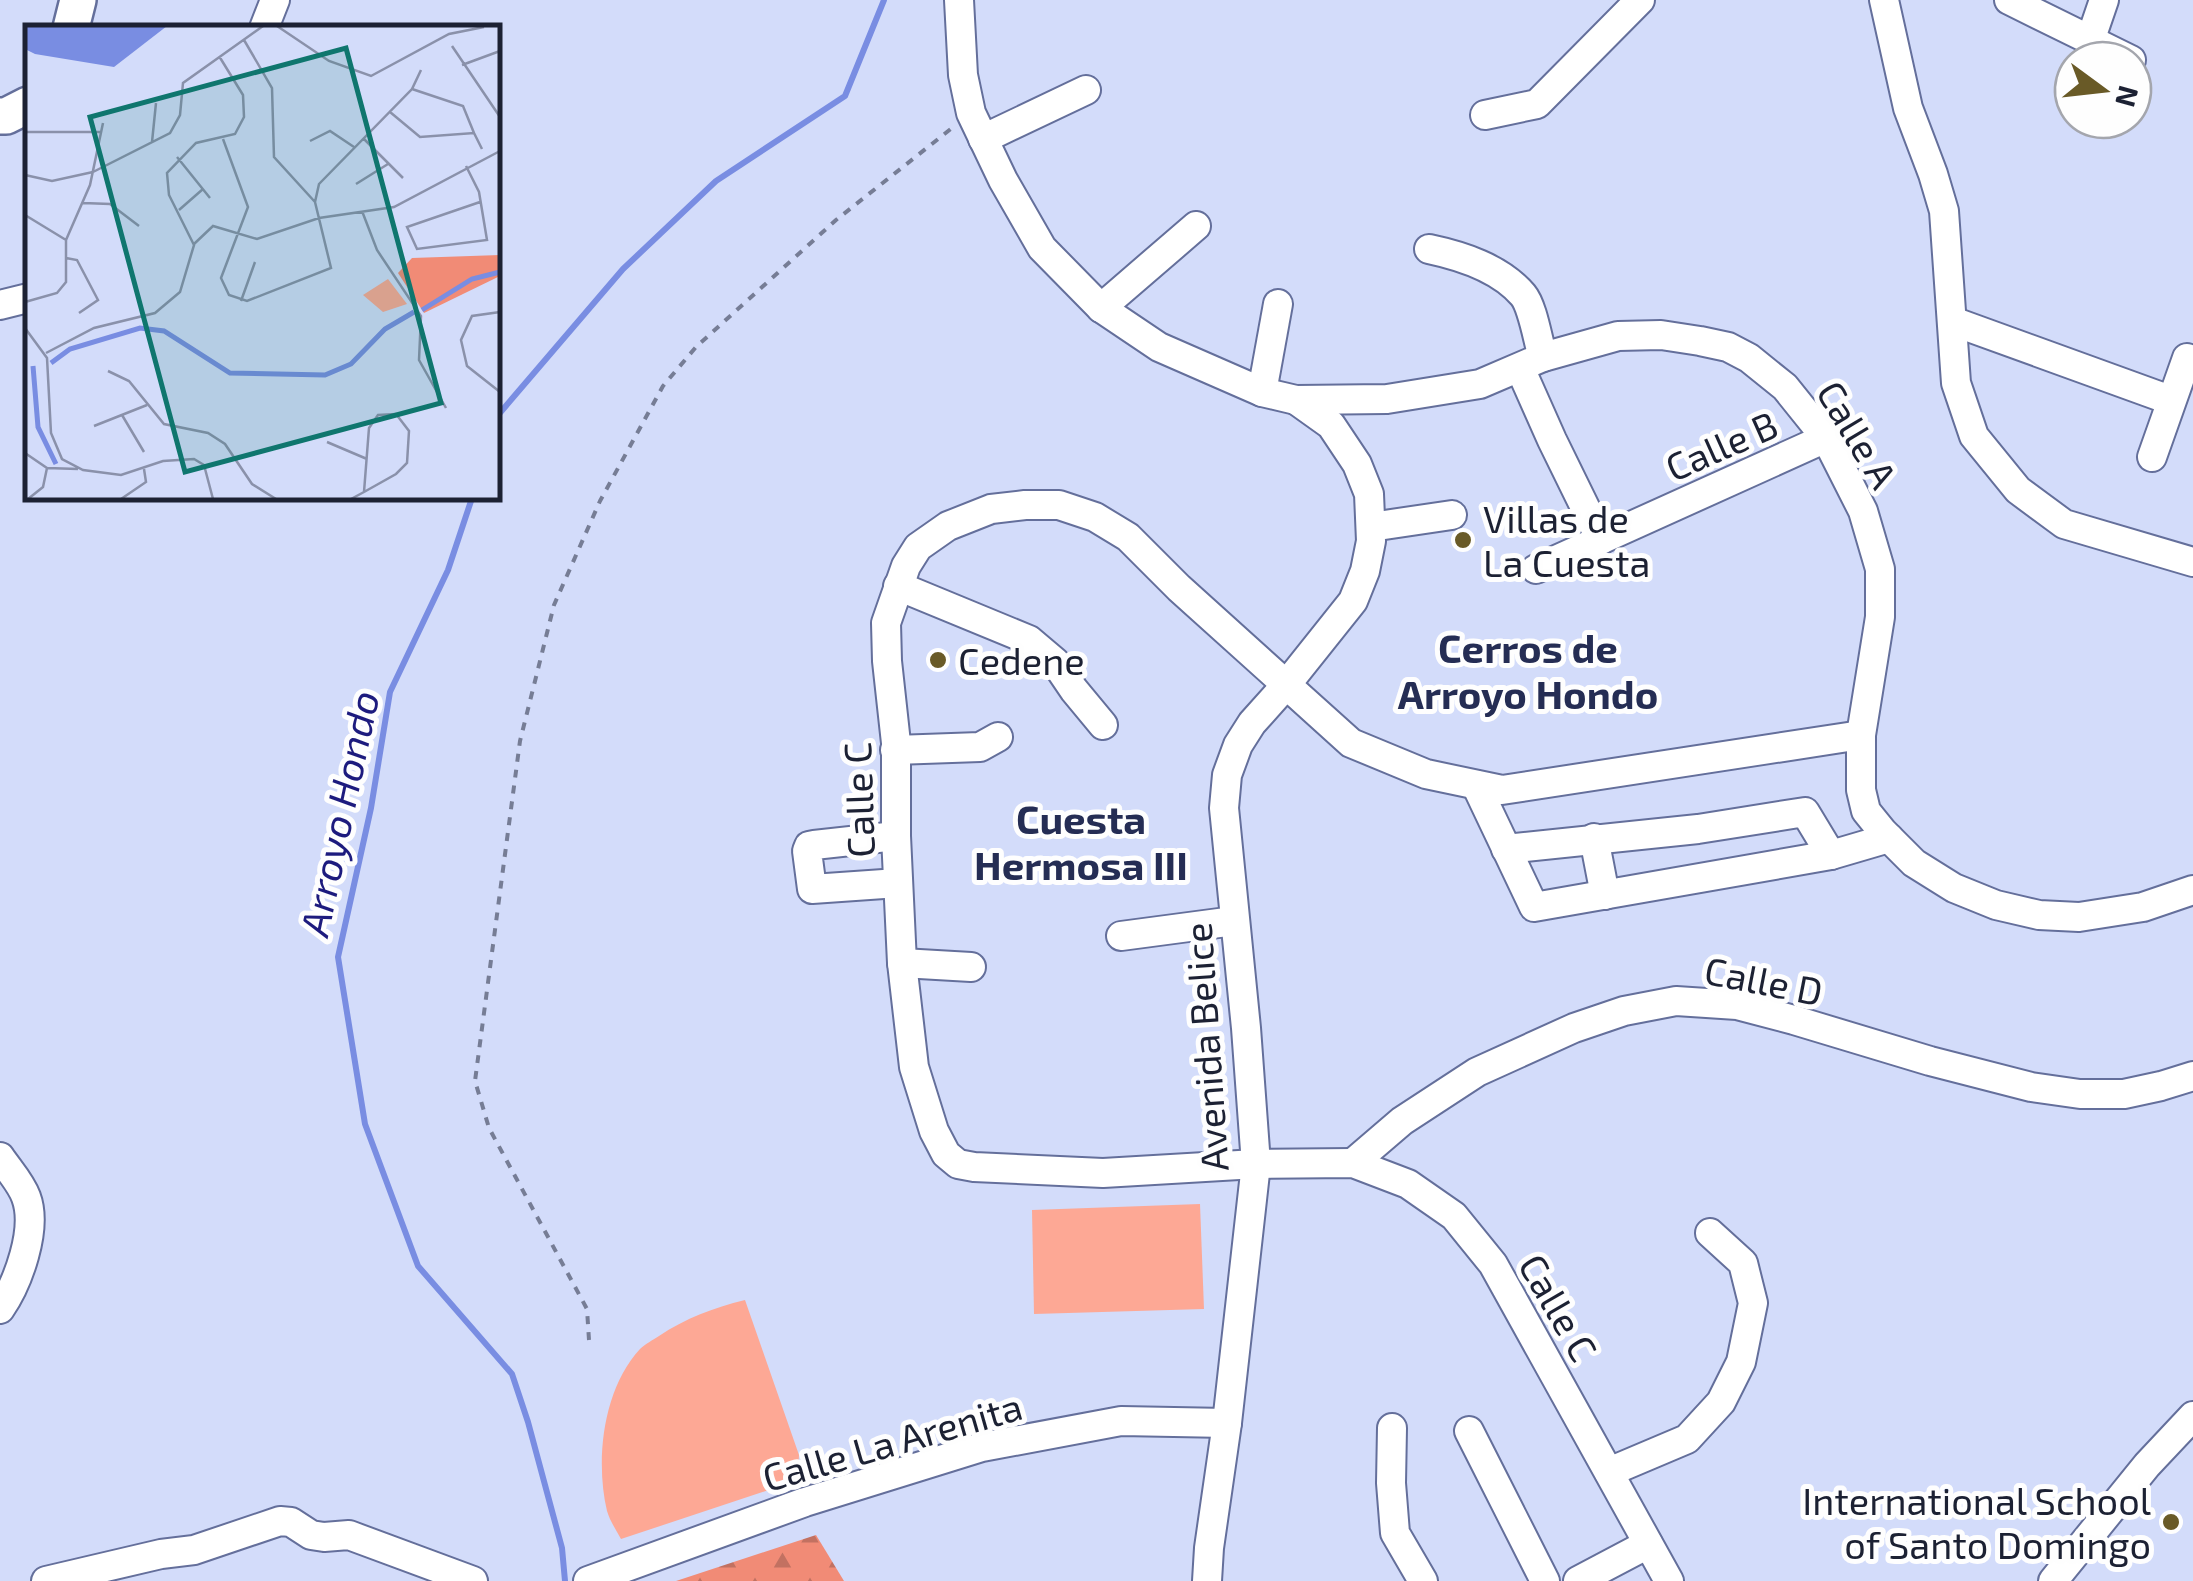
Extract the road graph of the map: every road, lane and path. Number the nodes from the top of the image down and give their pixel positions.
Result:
1 (78, 0) edge
2 (275, 0) edge
3 (959, 0) edge
4 (1640, 0) edge
5 (1884, 0) edge
6 (2008, 0) edge
7 (2104, 0) edge
8 (72, 25) edge
9 (265, 25) edge
10 (2088, 40) edge
11 (2090, 40) edge
12 (1086, 90) dead end
13 (25, 106) edge
14 (971, 113) junction
15 (0, 116) edge
16 (1484, 116) dead end
17 (983, 139) junction
18 (1196, 226) dead end
19 (1429, 249) dead end
20 (25, 299) edge
21 (1278, 304) dead end
22 (0, 306) edge
23 (1102, 308) junction
24 (1952, 321) junction
25 (2186, 358) dead end
26 (1532, 363) junction
27 (1262, 392) junction
28 (1296, 400) junction
29 (2170, 400) junction
30 (1826, 438) junction
31 (2152, 457) dead end
32 (1452, 516) dead end
33 (1372, 527) junction
34 (1601, 540) junction
35 (2193, 562) edge
36 (1536, 569) dead end
37 (898, 586) junction
38 (1286, 685) junction
39 (1104, 726) dead end
40 (1861, 735) junction
41 (998, 737) dead end
42 (896, 750) junction
43 (1476, 785) junction
44 (1698, 829) junction
45 (896, 836) junction
46 (1594, 838) junction
47 (1890, 838) junction
48 (1506, 848) junction
49 (1831, 855) junction
50 (1704, 877) junction
51 (898, 883) junction
52 (2193, 890) edge
53 (1605, 895) junction
54 (1234, 921) junction
55 (1121, 936) dead end
56 (902, 963) junction
57 (971, 967) dead end
58 (2193, 1076) edge
59 (0, 1157) edge
60 (1353, 1163) junction
61 (1256, 1164) junction
62 (1710, 1234) dead end
63 (0, 1309) edge
64 (589, 1340) dead end
65 (2193, 1416) edge
66 (1227, 1422) junction
67 (1392, 1428) dead end
68 (1470, 1431) dead end
69 (1609, 1472) junction
70 (1648, 1544) junction
71 (594, 1579) edge
72 (46, 1581) edge
73 (473, 1581) edge
74 (1207, 1581) edge
75 (1423, 1581) edge
76 (1546, 1581) edge
77 (1578, 1581) edge
78 (1669, 1581) edge
79 (2053, 1581) edge

1 - 8 main road
2 - 9 street
3 - 14 street
4 - 16 street
5 - 24 street
6 - 10 street
7 - 11 street
12 - 17 street
13 - 15 main road
14 - 17 street
14 - 64 path
17 - 23 street
18 - 23 street
19 - 26 street
20 - 22 street
21 - 27 street
23 - 27 street, Calle A
24 - 29 street
24 - 35 street
25 - 29 street
26 - 28 street, Calle A
26 - 30 street, Calle A
26 - 34 street
27 - 28 street, Calle A
28 - 33 street, Avenida Belice
29 - 31 street
30 - 34 street, Calle B
30 - 40 street, Calle A
32 - 33 street
33 - 38 street, Avenida Belice
34 - 36 street, Calle B
37 - 38 street, Calle C
37 - 39 street
37 - 42 street, Calle C
38 - 43 street, Calle C
38 - 54 street, Avenida Belice
40 - 43 street, Calle C
40 - 47 street, Calle A
41 - 42 street
42 - 45 street, Calle C
43 - 48 street
44 - 46 street
44 - 49 street
44 - 50 street
45 - 51 street, Calle C
45 - 51 street
46 - 48 street
46 - 53 street
47 - 49 street
47 - 52 street, Calle A
48 - 53 street
49 - 50 street
50 - 53 street
51 - 56 street, Calle C
54 - 55 street
54 - 61 street, Avenida Belice
56 - 57 street
56 - 61 street, Calle C
58 - 60 street, Calle D
59 - 63 street
60 - 61 street, Calle C
60 - 69 street, Calle C
61 - 66 street, Avenida Belice
62 - 69 street
65 - 79 street
66 - 71 street, Calle La Arenita
66 - 74 street, Avenida Belice
67 - 75 street
68 - 76 street
69 - 70 street, Calle C
70 - 77 street
70 - 78 street, Calle C
72 - 73 street

